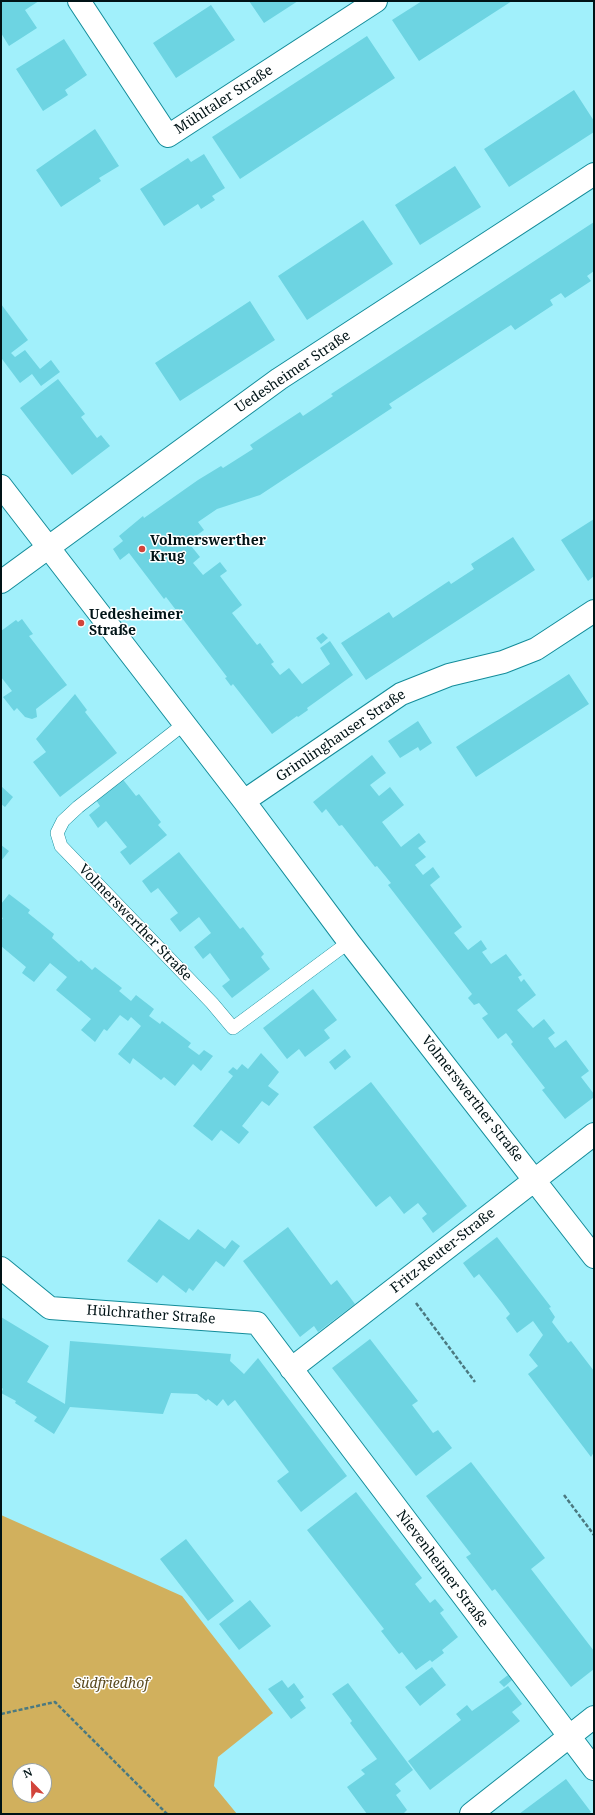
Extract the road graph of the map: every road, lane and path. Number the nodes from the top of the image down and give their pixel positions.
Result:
1 (79, 1) edge
2 (376, 1) edge
3 (594, 174) edge
4 (1, 486) edge
5 (48, 547) junction
6 (1, 582) edge
7 (594, 611) edge
8 (184, 724) junction
9 (244, 801) junction
10 (349, 942) junction
11 (594, 1134) edge
12 (535, 1180) junction
13 (594, 1257) edge
14 (1, 1268) edge
15 (401, 1284) junction
16 (291, 1369) junction
17 (476, 1382) dead end
18 (564, 1495) dead end
19 (594, 1535) edge
20 (1, 1714) edge
21 (594, 1717) edge
22 (569, 1737) junction
23 (594, 1769) edge
24 (167, 1814) edge
25 (472, 1814) edge

1 - 2 street, Mühltaler Straße
3 - 5 street, Uedesheimer Straße
4 - 5 street, Volmerswerther Straße
5 - 6 street, Uedesheimer Straße
5 - 8 street, Volmerswerther Straße
7 - 9 street, Grimlinghauser Straße
8 - 9 street, Volmerswerther Straße
8 - 10 lane, Volmerswerther Straße
9 - 10 street, Volmerswerther Straße
10 - 12 street, Volmerswerther Straße
11 - 12 street, Fritz-Reuter-Straße
12 - 13 street, Volmerswerther Straße
12 - 15 street, Fritz-Reuter-Straße
14 - 16 street, Hülchrather Straße
15 - 16 street, Fritz-Reuter-Straße
15 - 17 path
16 - 22 street, Nievenheimer Straße
18 - 19 path
20 - 24 path
21 - 22 street
22 - 23 street, Nievenheimer Straße
22 - 25 street

